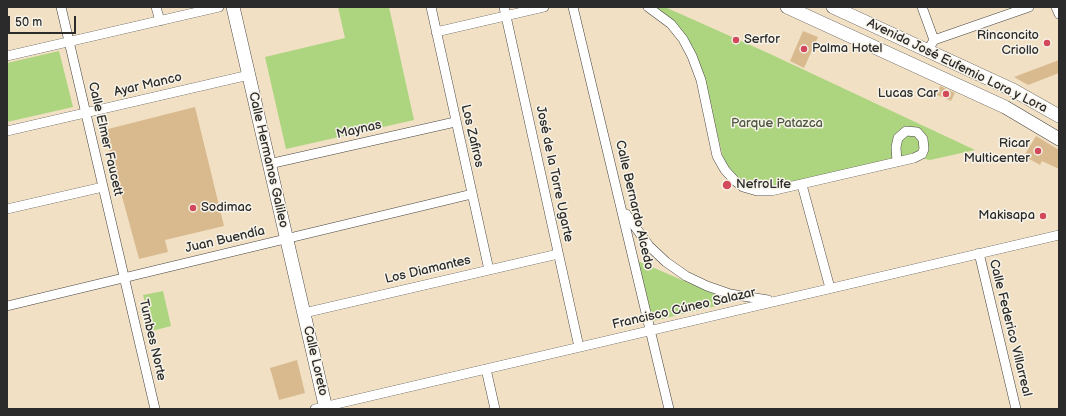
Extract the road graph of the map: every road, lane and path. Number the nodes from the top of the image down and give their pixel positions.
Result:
1 (61, 7) edge
2 (156, 7) edge
3 (219, 7) edge
4 (233, 7) edge
5 (430, 7) edge
6 (544, 7) edge
7 (573, 7) edge
8 (648, 7) edge
9 (787, 7) edge
10 (833, 7) edge
11 (922, 7) edge
12 (1029, 7) edge
13 (1056, 7) edge
14 (505, 11) edge
15 (1059, 14) edge
16 (160, 21) junction
17 (436, 32) junction
18 (69, 42) junction
19 (931, 45) junction
20 (7, 56) edge
21 (249, 75) junction
22 (86, 112) junction
23 (1059, 116) edge
24 (455, 122) junction
25 (7, 131) edge
26 (1059, 139) edge
27 (897, 162) dead end
28 (269, 164) junction
29 (802, 185) junction
30 (103, 187) junction
31 (472, 194) junction
32 (622, 207) junction
33 (7, 209) edge
34 (1059, 235) edge
35 (287, 239) junction
36 (979, 253) junction
37 (558, 254) junction
38 (489, 270) junction
39 (124, 278) junction
40 (830, 288) junction
41 (778, 301) junction
42 (7, 306) edge
43 (304, 313) junction
44 (650, 330) junction
45 (579, 347) junction
46 (486, 369) junction
47 (322, 408) edge
48 (155, 409) edge
49 (495, 409) edge
50 (669, 409) edge
51 (1016, 409) edge

1 - 18 street, Calle Elmer Faucett
2 - 16 street
3 - 16 street
4 - 21 main road, Calle Hermanos Galileo
5 - 17 street, Los Zafiros
6 - 14 street
7 - 32 street, Calle Bernardo Alcedo
8 - 29 street
9 - 26 main road, Avenida José Eufemio Lora y Lora
10 - 19 main road, Avenida José Eufemio Lora y Lora
11 - 19 street
12 - 19 street
13 - 15 street
14 - 17 street
14 - 37 street, José de la Torre Ugarte
16 - 18 street
17 - 24 street, Los Zafiros
18 - 20 street
18 - 22 street, Calle Elmer Faucett
19 - 23 main road, Avenida José Eufemio Lora y Lora
21 - 22 street, Ayar Manco
21 - 28 main road, Calle Hermanos Galileo
22 - 25 street, Ayar Manco
22 - 30 street, Calle Elmer Faucett
24 - 28 street, Maynas
24 - 31 street, Los Zafiros
27 - 29 street
28 - 35 main road, Calle Hermanos Galileo
29 - 40 street
30 - 33 street
30 - 39 street, Calle Elmer Faucett
31 - 35 street, Juan Buendía
31 - 38 street, Los Zafiros
32 - 41 street
32 - 44 street, Calle Bernardo Alcedo
34 - 36 street, Francisco Cúneo Salazar
35 - 39 street, Juan Buendía
35 - 43 main road, Calle Hermanos Galileo
36 - 40 street, Francisco Cúneo Salazar
36 - 51 street, Calle Federico Villarreal
37 - 38 street, Los Diamantes
37 - 45 street, José de la Torre Ugarte
38 - 43 street, Los Diamantes
39 - 42 street, Juan Buendía
39 - 48 street, Tumbes Norte
40 - 41 street, Francisco Cúneo Salazar
41 - 44 street, Francisco Cúneo Salazar
43 - 47 main road, Calle Loreto
44 - 45 street, Francisco Cúneo Salazar
44 - 50 street, Calle Bernardo Alcedo
45 - 46 street, Francisco Cúneo Salazar
46 - 47 street, Francisco Cúneo Salazar
46 - 49 street

